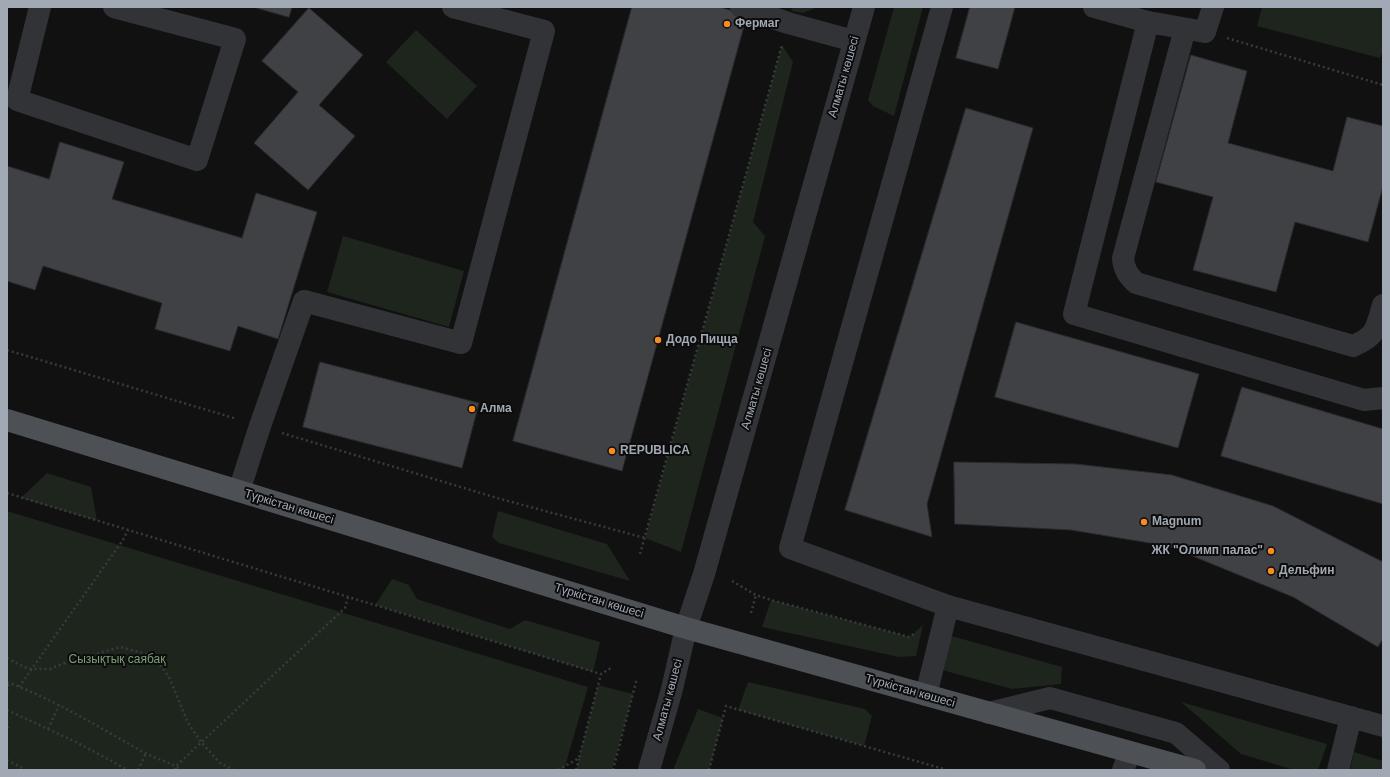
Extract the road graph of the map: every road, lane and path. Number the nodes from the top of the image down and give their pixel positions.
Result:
1 (40, 7) edge
2 (114, 7) edge
3 (452, 7) edge
4 (741, 7) edge
5 (864, 7) edge
6 (942, 7) edge
7 (1094, 7) edge
8 (1212, 7) edge
9 (1148, 22) junction
10 (788, 24) junction
11 (1195, 30) junction
12 (854, 41) junction
13 (1383, 85) edge
14 (1383, 305) edge
15 (7, 350) edge
16 (1383, 398) edge
17 (7, 420) edge
18 (260, 426) junction
19 (239, 491) junction
20 (7, 493) edge
21 (128, 530) junction
22 (645, 538) junction
23 (640, 554) dead end
24 (732, 581) dead end
25 (756, 595) junction
26 (348, 598) junction
27 (751, 612) dead end
28 (946, 614) junction
29 (686, 628) junction
30 (7, 658) edge
31 (611, 668) dead end
32 (32, 669) junction
33 (601, 674) junction
34 (637, 678) dead end
35 (8, 682) edge
36 (19, 687) junction
37 (7, 691) edge
38 (926, 695) junction
39 (59, 705) junction
40 (7, 710) edge
41 (989, 713) junction
42 (1351, 717) junction
43 (7, 722) edge
44 (1383, 726) edge
45 (48, 729) junction
46 (7, 732) edge
47 (201, 742) junction
48 (146, 753) junction
49 (579, 758) junction
50 (7, 760) edge
51 (1126, 761) edge
52 (176, 766) junction
53 (26, 770) edge
54 (128, 770) edge
55 (138, 770) edge
56 (175, 770) edge
57 (182, 770) edge
58 (234, 770) edge
59 (558, 770) edge
60 (576, 770) edge
61 (613, 770) edge
62 (649, 770) edge
63 (709, 770) edge
64 (947, 770) edge
65 (1195, 770) edge
66 (1219, 770) edge
67 (1338, 770) edge

1 - 2 street
3 - 18 street
4 - 10 street
5 - 12 street, Алматы көшесі
6 - 28 street
7 - 9 street
8 - 11 street
9 - 11 street
9 - 16 street
10 - 12 street
10 - 22 path
11 - 13 path
11 - 14 street
12 - 29 street, Алматы көшесі
15 - 18 path
17 - 19 main road, Түркістан көшесі
18 - 19 street
18 - 22 path
19 - 29 main road, Түркістан көшесі
20 - 21 path
21 - 26 path
21 - 32 path
22 - 23 path
24 - 25 path
25 - 27 path
25 - 28 path
26 - 33 path
26 - 47 path
28 - 38 street
28 - 42 street
29 - 38 main road, Түркістан көшесі
29 - 62 street, Алматы көшесі
30 - 32 path
31 - 33 path
32 - 36 path
32 - 47 path
33 - 49 path
34 - 61 path
35 - 36 path
35 - 37 path
36 - 39 path
38 - 41 main road, Түркістан көшесі
39 - 45 path
39 - 48 path
40 - 45 path
41 - 51 main road, Түркістан көшесі
41 - 66 street
42 - 44 street
42 - 67 street
43 - 46 path
45 - 54 path
47 - 52 path
47 - 58 path
48 - 52 path
48 - 55 path
49 - 59 path
49 - 60 path
50 - 53 path
51 - 65 main road, Түркістан көшесі
52 - 56 path
52 - 57 path
63 - 64 path

